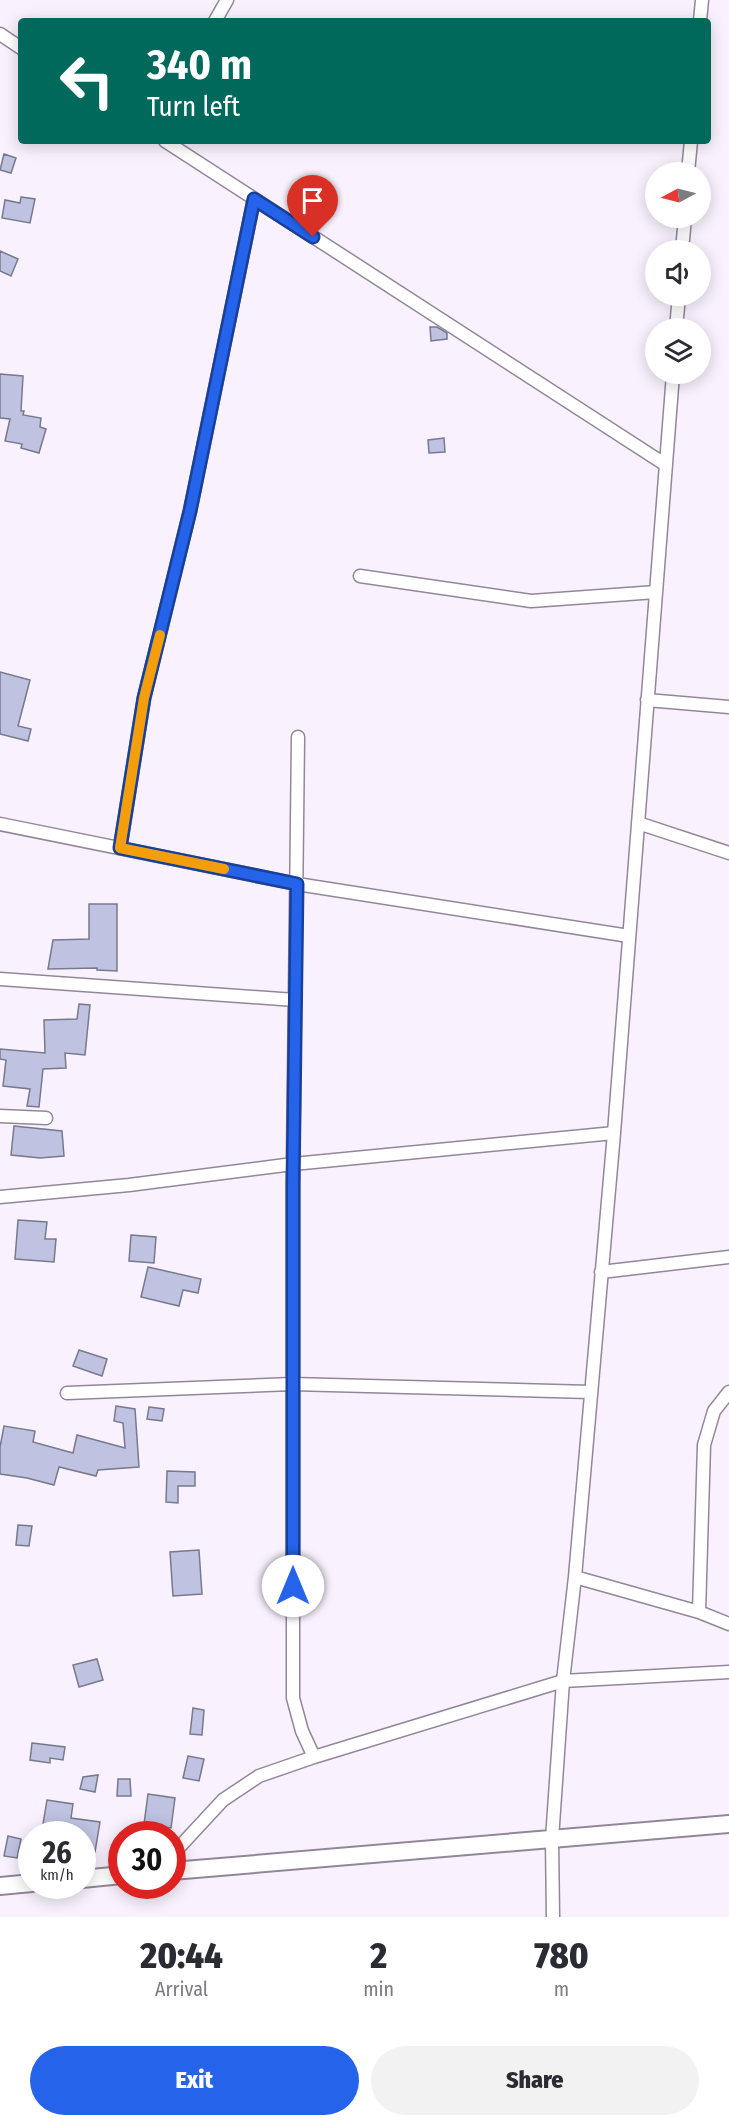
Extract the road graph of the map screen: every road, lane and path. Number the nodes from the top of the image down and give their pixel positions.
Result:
1 (227, 0) edge
2 (702, 0) edge
3 (218, 18) edge
4 (700, 18) edge
5 (0, 34) edge
6 (18, 46) edge
7 (170, 144) edge
8 (691, 144) edge
9 (689, 162) edge
10 (254, 199) junction
11 (672, 384) edge
12 (666, 465) junction
13 (360, 576) dead end
14 (656, 592) junction
15 (647, 700) junction
16 (729, 707) edge
17 (298, 737) dead end
18 (638, 823) junction
19 (0, 824) edge
20 (120, 848) junction
21 (729, 853) edge
22 (297, 884) junction
23 (629, 936) junction
24 (0, 979) edge
25 (296, 1000) junction
26 (0, 1116) edge
27 (46, 1119) dead end
28 (614, 1133) junction
29 (293, 1164) junction
30 (0, 1197) edge
31 (729, 1257) edge
32 (601, 1272) junction
33 (292, 1384) junction
34 (590, 1392) junction
35 (729, 1392) edge
36 (67, 1393) dead end
37 (575, 1576) junction
38 (699, 1612) junction
39 (729, 1624) edge
40 (729, 1672) edge
41 (563, 1680) junction
42 (314, 1757) junction
43 (729, 1824) edge
44 (552, 1839) junction
45 (186, 1840) edge
46 (186, 1870) edge
47 (18, 1884) edge
48 (0, 1886) edge
49 (553, 1917) edge

1 - 3 street
2 - 4 street
5 - 6 street
7 - 10 street
8 - 9 street
10 - 12 street
10 - 20 street
11 - 12 street
12 - 14 street
13 - 14 street
14 - 15 street
15 - 16 street
15 - 18 street
17 - 22 street
18 - 21 street
18 - 23 street
19 - 20 street
20 - 22 street
22 - 23 street
22 - 25 street
23 - 28 street
24 - 25 street
25 - 29 street
26 - 27 street
28 - 29 street
28 - 32 street
29 - 30 street
29 - 33 street
31 - 32 street
32 - 34 street
33 - 34 street
33 - 36 street
33 - 42 street
34 - 37 street
35 - 38 street
37 - 38 street
37 - 41 street
38 - 39 street
40 - 41 street
41 - 42 street
41 - 44 street
42 - 45 street
43 - 44 street
44 - 46 street
44 - 49 street
47 - 48 street

